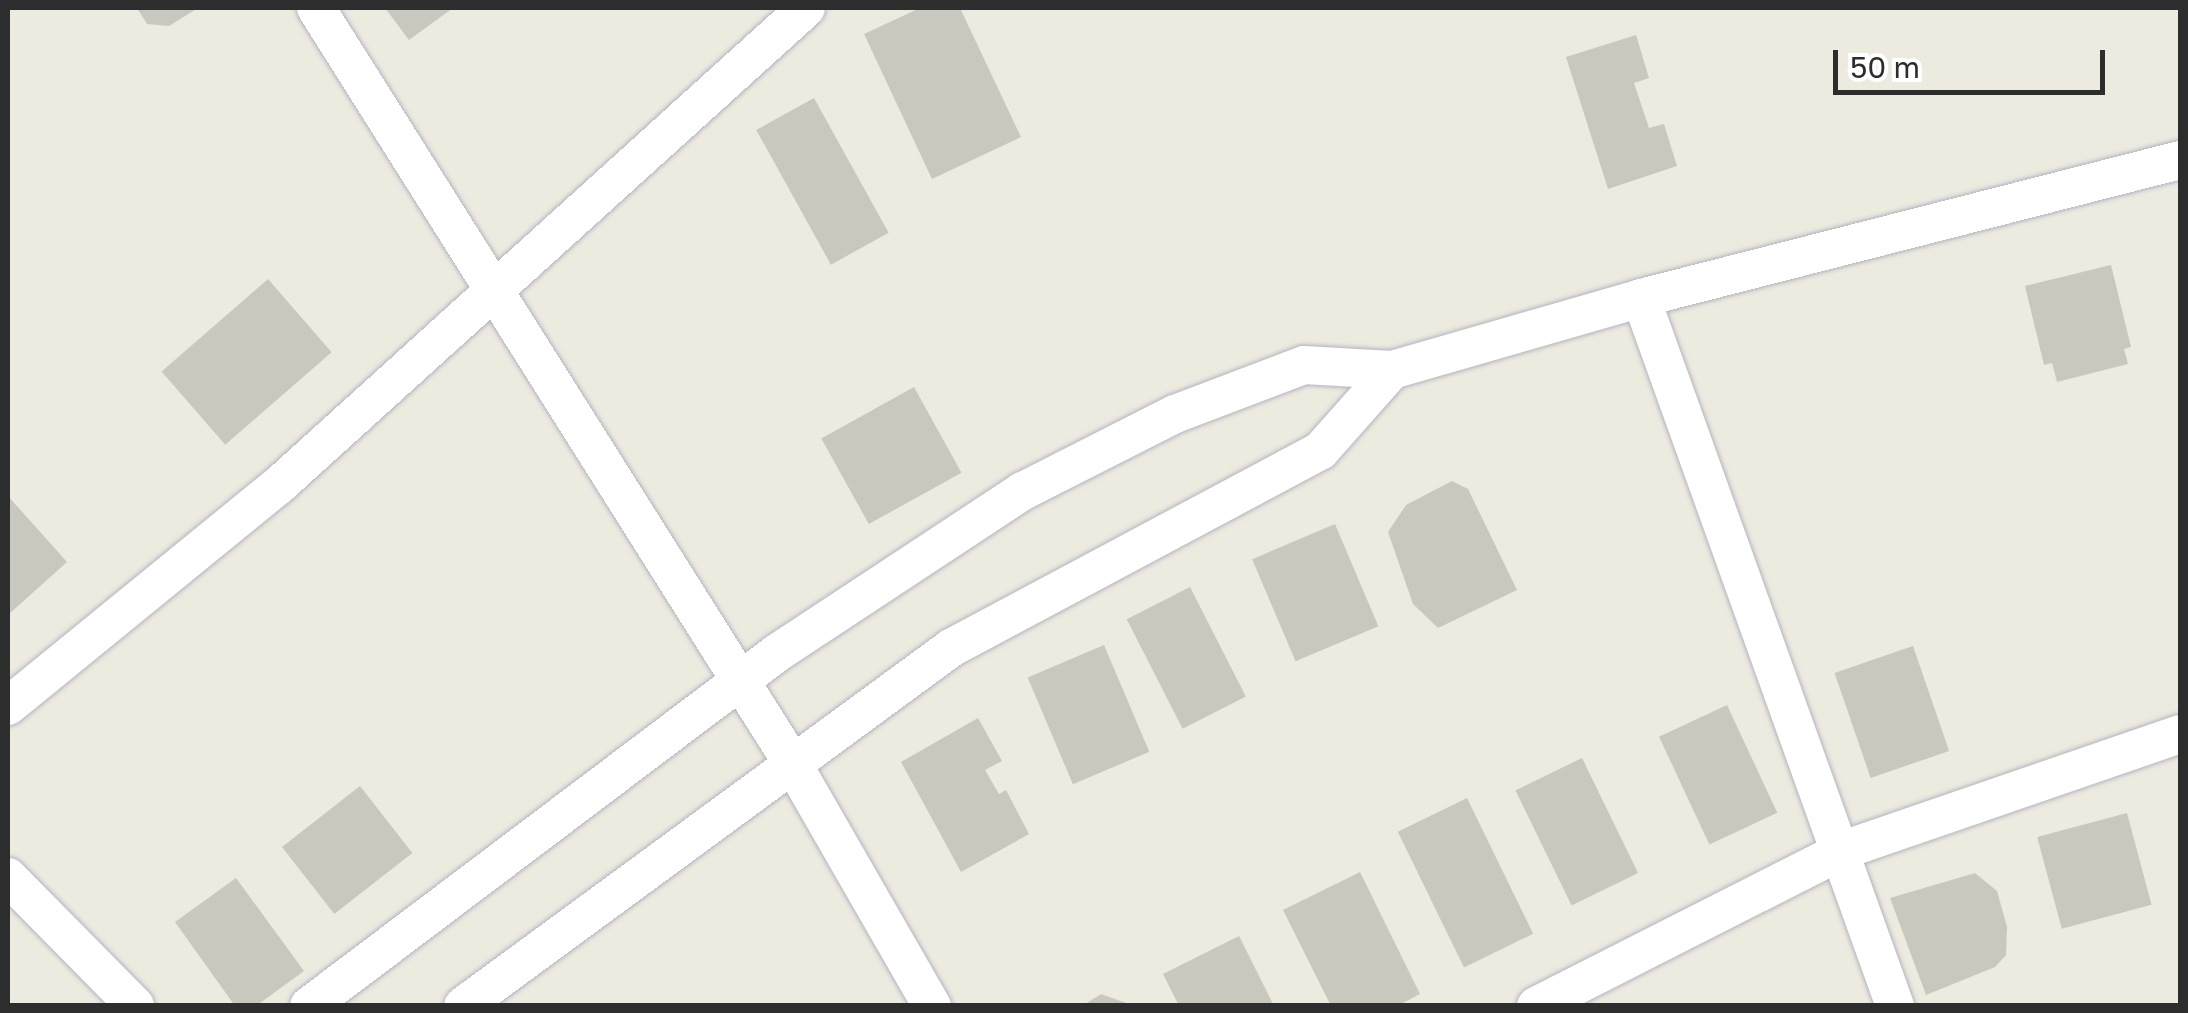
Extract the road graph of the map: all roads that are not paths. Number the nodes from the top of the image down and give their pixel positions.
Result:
1 (316, 8) edge
2 (806, 8) edge
3 (2180, 160) edge
4 (491, 287) junction
5 (1641, 298) junction
6 (1392, 370) junction
7 (740, 682) junction
8 (8, 706) edge
9 (2180, 734) edge
10 (791, 760) junction
11 (1844, 850) junction
12 (8, 877) edge
13 (135, 1006) edge
14 (310, 1006) edge
15 (462, 1006) edge
16 (932, 1006) edge
17 (1536, 1006) edge
18 (1895, 1006) edge

1 - 4 street
2 - 4 street
3 - 5 street
4 - 7 street
4 - 8 street
5 - 6 street
5 - 11 street
6 - 7 street
6 - 10 street
7 - 10 street
7 - 14 street
9 - 11 street
10 - 15 street
10 - 16 street
11 - 17 street
11 - 18 street
12 - 13 street

